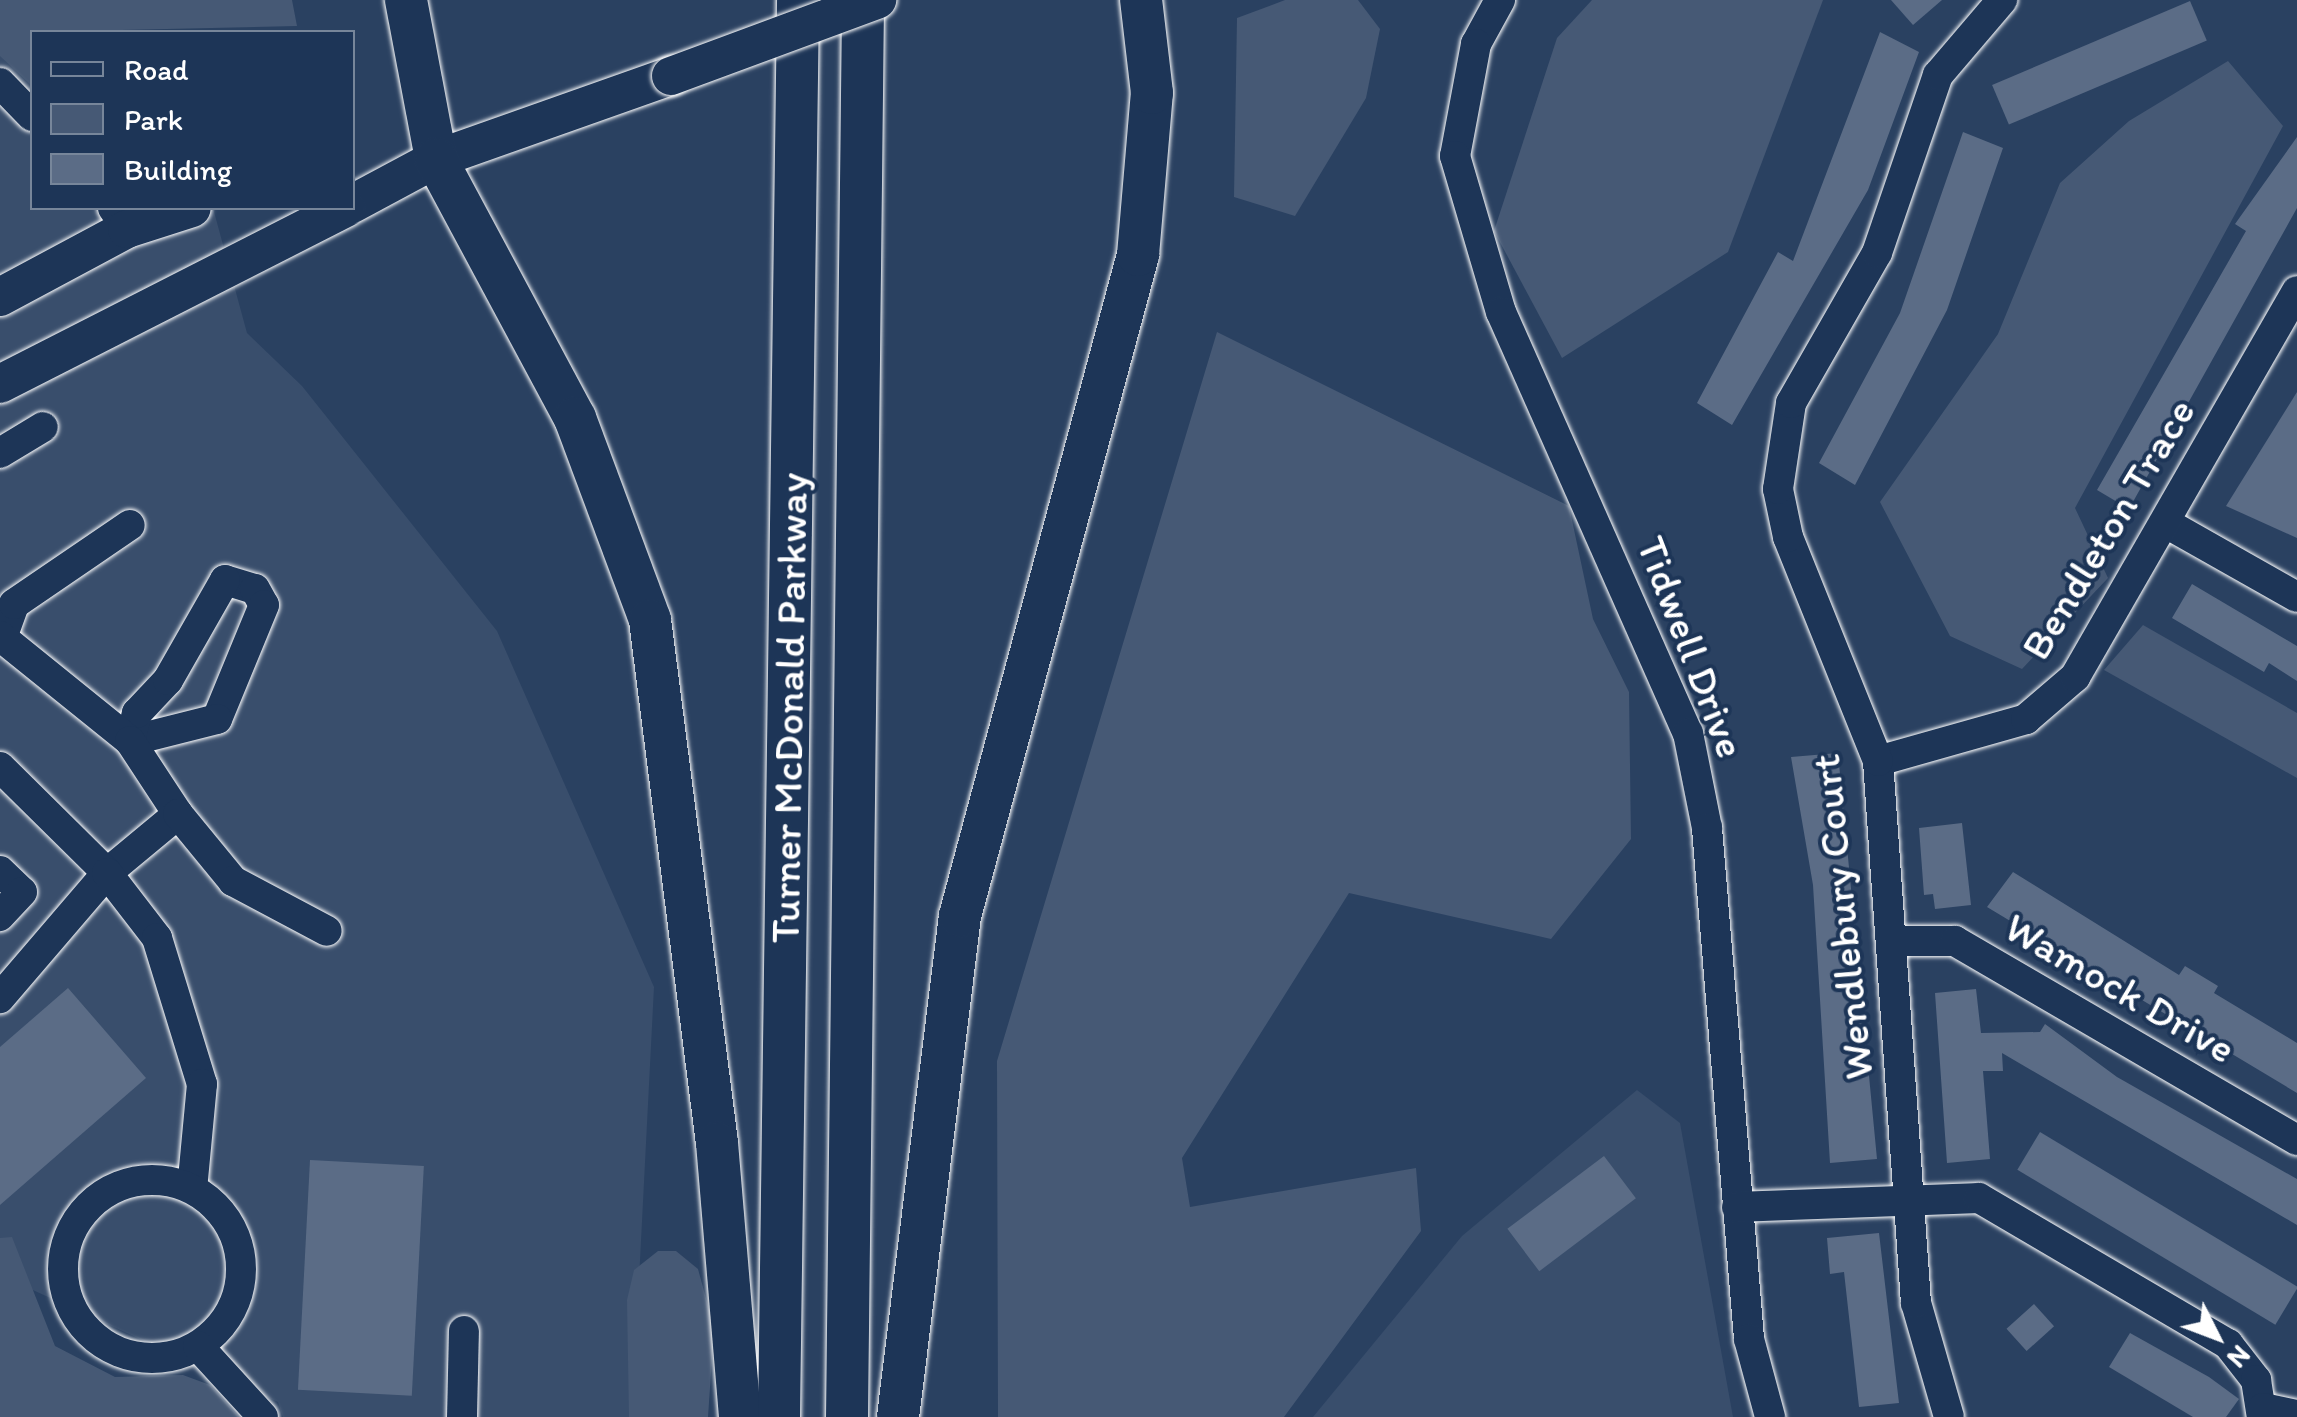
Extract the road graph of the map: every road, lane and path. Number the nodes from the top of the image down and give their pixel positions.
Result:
1 (406, 0) edge
2 (798, 0) edge
3 (863, 0) edge
4 (877, 0) edge
5 (1141, 0) edge
6 (1500, 0) edge
7 (2002, 0) edge
8 (0, 84) edge
9 (30, 114) edge
10 (436, 158) junction
11 (355, 172) edge
12 (355, 203) edge
13 (178, 210) edge
14 (342, 210) edge
15 (120, 218) edge
16 (2297, 291) edge
17 (0, 298) edge
18 (2284, 343) edge
19 (0, 384) edge
20 (43, 427) dead end
21 (0, 453) edge
22 (2166, 524) junction
23 (130, 526) dead end
24 (7, 593) edge
25 (2297, 597) edge
26 (2, 636) edge
27 (130, 742) junction
28 (0, 756) edge
29 (1878, 761) junction
30 (11, 778) edge
31 (178, 814) junction
32 (0, 871) edge
33 (108, 874) junction
34 (0, 916) edge
35 (326, 931) dead end
36 (1891, 940) junction
37 (5, 976) edge
38 (2297, 1140) edge
39 (192, 1189) junction
40 (1909, 1196) junction
41 (1737, 1207) junction
42 (464, 1331) dead end
43 (198, 1346) junction
44 (2262, 1413) edge
45 (2297, 1415) edge
46 (263, 1417) edge
47 (462, 1417) edge
48 (740, 1417) edge
49 (779, 1417) edge
50 (847, 1417) edge
51 (898, 1417) edge
52 (1770, 1417) edge
53 (1949, 1417) edge

1 - 10 highway
2 - 49 highway, Turner McDonald Parkway
3 - 50 highway, Turner McDonald Parkway
4 - 10 main road, bridge
5 - 51 highway
6 - 41 street, Tidwell Drive
7 - 29 street, Wendlebury Court
8 - 9 street
10 - 11 main road
10 - 12 main road
10 - 48 highway
13 - 15 main road
14 - 19 main road
15 - 17 main road
16 - 18 street, Bendleton Trace
18 - 22 street, Bendleton Trace
20 - 21 street
22 - 25 street
22 - 29 street, Bendleton Trace
23 - 24 street
24 - 26 street
26 - 27 street
27 - 27 street
27 - 31 street
28 - 30 street
29 - 36 street, Wendlebury Court
30 - 33 street
31 - 33 street
31 - 35 street
32 - 34 street
33 - 37 street
33 - 39 street
36 - 38 street, Wamock Drive
36 - 40 street, Wendlebury Court
39 - 43 street
39 - 43 street
40 - 41 street
40 - 44 street
40 - 53 street, Wendlebury Court
41 - 52 street, Tidwell Drive
42 - 47 street
43 - 46 street
44 - 45 street

